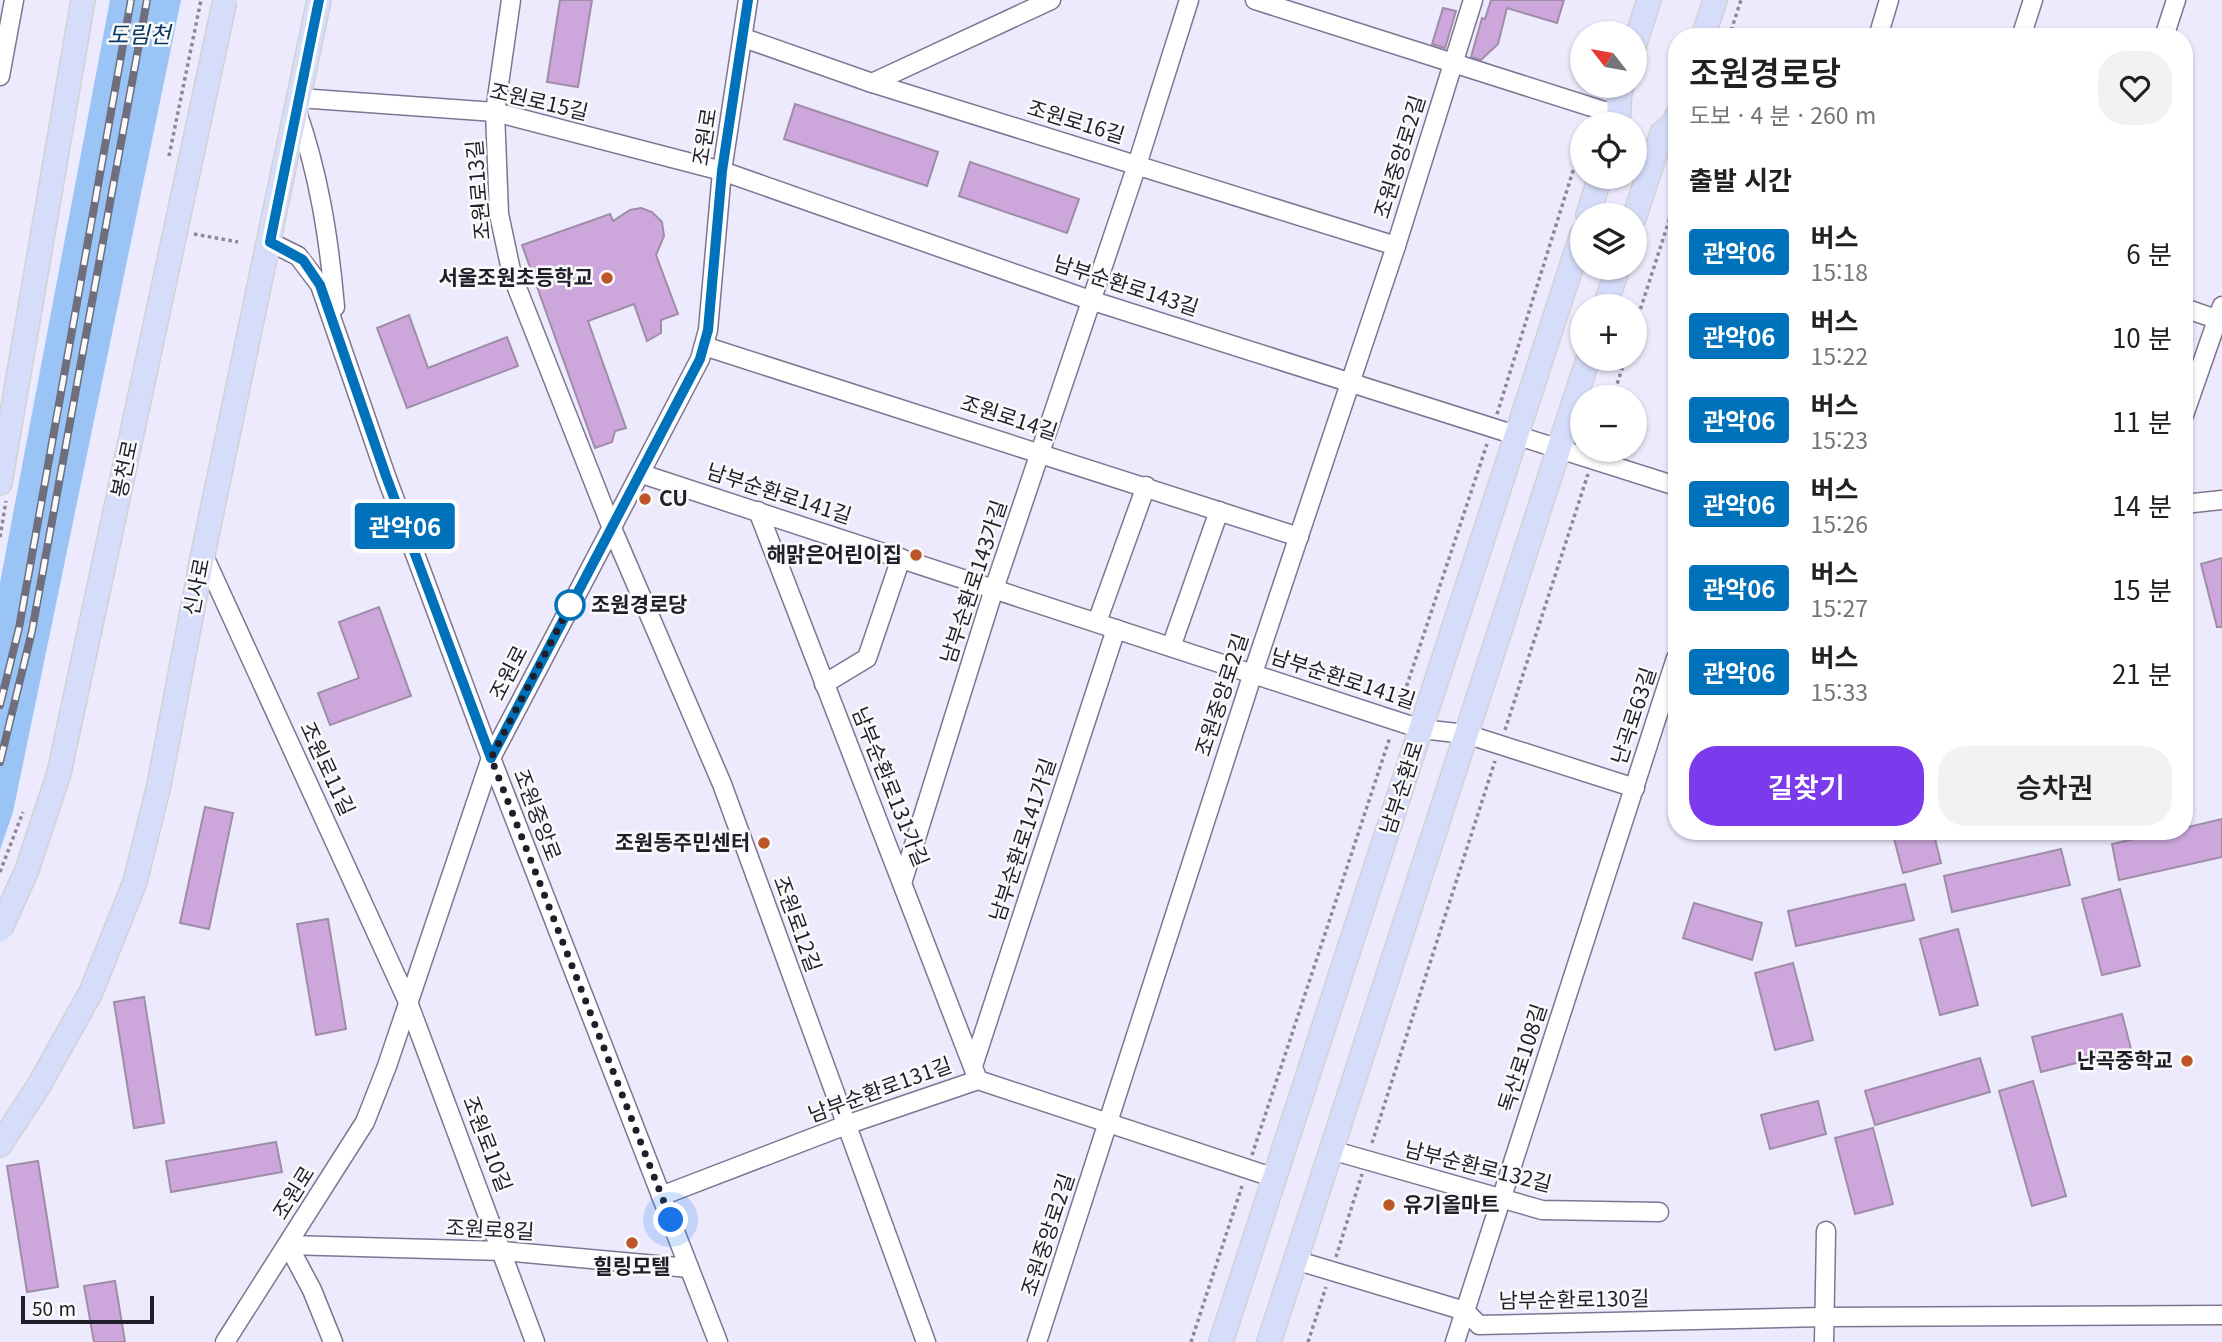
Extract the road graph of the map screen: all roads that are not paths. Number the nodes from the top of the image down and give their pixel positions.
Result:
1 (14, 0) edge
2 (83, 0) edge
3 (225, 0) edge
4 (319, 0) edge
5 (511, 0) edge
6 (748, 0) edge
7 (1051, 0) edge
8 (1189, 0) edge
9 (1255, 0) edge
10 (1473, 0) edge
11 (1650, 0) edge
12 (1715, 0) edge
13 (1889, 0) edge
14 (2034, 0) edge
15 (2176, 0) edge
16 (1643, 21) edge
17 (1706, 28) edge
18 (1881, 28) edge
19 (2024, 28) edge
20 (2167, 28) edge
21 (744, 38) junction
22 (1452, 63) junction
23 (0, 76) edge
24 (872, 83) junction
25 (297, 104) junction
26 (495, 112) junction
27 (1595, 112) edge
28 (1668, 138) edge
29 (1137, 165) junction
30 (722, 171) junction
31 (1640, 203) edge
32 (270, 242) junction
33 (1396, 246) junction
34 (1570, 271) edge
35 (1090, 300) junction
36 (2193, 310) edge
37 (2220, 315) edge
38 (338, 331) junction
39 (704, 346) junction
40 (1584, 371) edge
41 (1351, 383) junction
42 (2193, 390) edge
43 (1517, 437) junction
44 (1558, 450) junction
45 (1041, 452) junction
46 (642, 474) junction
47 (0, 483) edge
48 (1668, 484) edge
49 (1146, 486) junction
50 (2222, 500) edge
51 (2193, 503) edge
52 (758, 511) junction
53 (1219, 511) junction
54 (611, 526) junction
55 (1299, 537) junction
56 (203, 554) junction
57 (901, 558) junction
58 (994, 589) junction
59 (1097, 622) junction
60 (1116, 629) junction
61 (1171, 646) junction
62 (1253, 673) junction
63 (1668, 683) edge
64 (824, 684) junction
65 (1421, 729) junction
66 (1466, 734) junction
67 (491, 758) junction
68 (1635, 788) junction
69 (903, 880) junction
70 (0, 930) edge
71 (408, 1002) junction
72 (976, 1073) junction
73 (1109, 1123) junction
74 (846, 1125) junction
75 (0, 1146) edge
76 (1331, 1150) junction
77 (1275, 1178) junction
78 (662, 1196) junction
79 (1500, 1200) junction
80 (1659, 1212) dead end
81 (1826, 1231) dead end
82 (288, 1245) junction
83 (503, 1251) junction
84 (1295, 1260) junction
85 (689, 1268) junction
86 (1465, 1311) junction
87 (2222, 1315) edge
88 (1824, 1317) junction
89 (225, 1342) edge
90 (333, 1342) edge
91 (536, 1342) edge
92 (718, 1342) edge
93 (926, 1342) edge
94 (1037, 1342) edge
95 (1221, 1342) edge
96 (1269, 1342) edge
97 (1455, 1342) edge
98 (1824, 1342) edge

1 - 23 street
2 - 47 main road
3 - 70 main road, 봉천로, bridge
4 - 25 main road, 신사로
5 - 26 street, 조원로13길
6 - 21 street, 조원로
7 - 24 street
8 - 29 street, 남부순환로143가길
9 - 22 street
10 - 22 street, 조원중앙로2길
11 - 16 main road
12 - 17 main road
13 - 18 street
14 - 19 street
15 - 20 street
21 - 24 street, 조원로16길
21 - 30 street, 조원로
22 - 27 street
22 - 33 street, 조원중앙로2길
24 - 29 street, 조원로16길
25 - 26 street, 조원로15길
25 - 32 main road, 신사로
25 - 38 street
26 - 30 street, 조원로15길
26 - 54 street, 조원로13길
28 - 31 main road
29 - 33 street, 조원로16길
29 - 35 street, 남부순환로143가길
30 - 35 street, 남부순환로143길
30 - 39 street, 조원로
32 - 38 street, 조원중앙로
32 - 56 main road, 신사로
33 - 41 street, 조원중앙로2길
34 - 43 main road, 남부순환로
35 - 41 street, 남부순환로143길
35 - 45 street, 남부순환로143가길
36 - 37 street
37 - 42 street
38 - 67 street, 조원중앙로
39 - 45 street, 조원로14길
39 - 46 street, 조원로
40 - 44 main road
41 - 43 street, 남부순환로143길
41 - 55 street, 조원중앙로2길
43 - 44 street, 남부순환로143길
43 - 65 main road, 남부순환로
44 - 48 street, 남부순환로143길
44 - 66 main road
45 - 49 street, 조원로14길
45 - 58 street, 남부순환로143가길
46 - 52 street, 남부순환로141길
46 - 54 street, 조원로
49 - 53 street, 조원로14길
49 - 59 street
50 - 51 street
52 - 57 street, 남부순환로141길
52 - 64 street, 남부순환로131가길
53 - 55 street, 조원로14길
53 - 61 street
54 - 67 street, 조원로
54 - 74 street, 조원로12길
55 - 62 street, 조원중앙로2길
56 - 71 street, 조원로11길
56 - 75 main road, 신사로
57 - 58 street, 남부순환로141길
57 - 64 street
58 - 59 street, 남부순환로141길
58 - 69 street, 남부순환로143가길
59 - 60 street, 남부순환로141길
60 - 61 street, 남부순환로141길
60 - 72 street, 남부순환로141가길
61 - 62 street, 남부순환로141길
62 - 65 street, 남부순환로141길
62 - 73 street, 조원중앙로2길
63 - 68 street, 난곡로63길
64 - 69 street, 남부순환로131가길
65 - 66 street, 남부순환로141길
65 - 77 main road, 남부순환로
66 - 68 street, 남부순환로141길
66 - 76 main road
67 - 71 street, 조원로
67 - 78 street, 조원중앙로
68 - 79 street, 독산로108길
69 - 72 street, 남부순환로131가길
71 - 82 street, 조원로
71 - 83 street, 조원로10길
72 - 73 street, 남부순환로131길
72 - 74 street, 남부순환로131길
73 - 77 street, 남부순환로131길
73 - 94 street, 조원중앙로2길
74 - 78 street, 남부순환로131길
74 - 93 street, 조원로12길
76 - 79 street, 남부순환로132길
76 - 84 main road
77 - 95 main road, 남부순환로
78 - 85 street, 조원중앙로
79 - 80 street, 남부순환로132길
79 - 86 street, 독산로108길
81 - 88 street
82 - 83 street, 조원로8길
82 - 89 street, 조원로
82 - 90 street
83 - 85 street, 조원로8길
83 - 91 street, 조원로10길
84 - 86 street, 남부순환로130길
84 - 96 main road
85 - 92 street, 조원중앙로
86 - 88 street, 남부순환로130길
86 - 97 street, 독산로108길
87 - 88 street, 남부순환로130길
88 - 98 street

